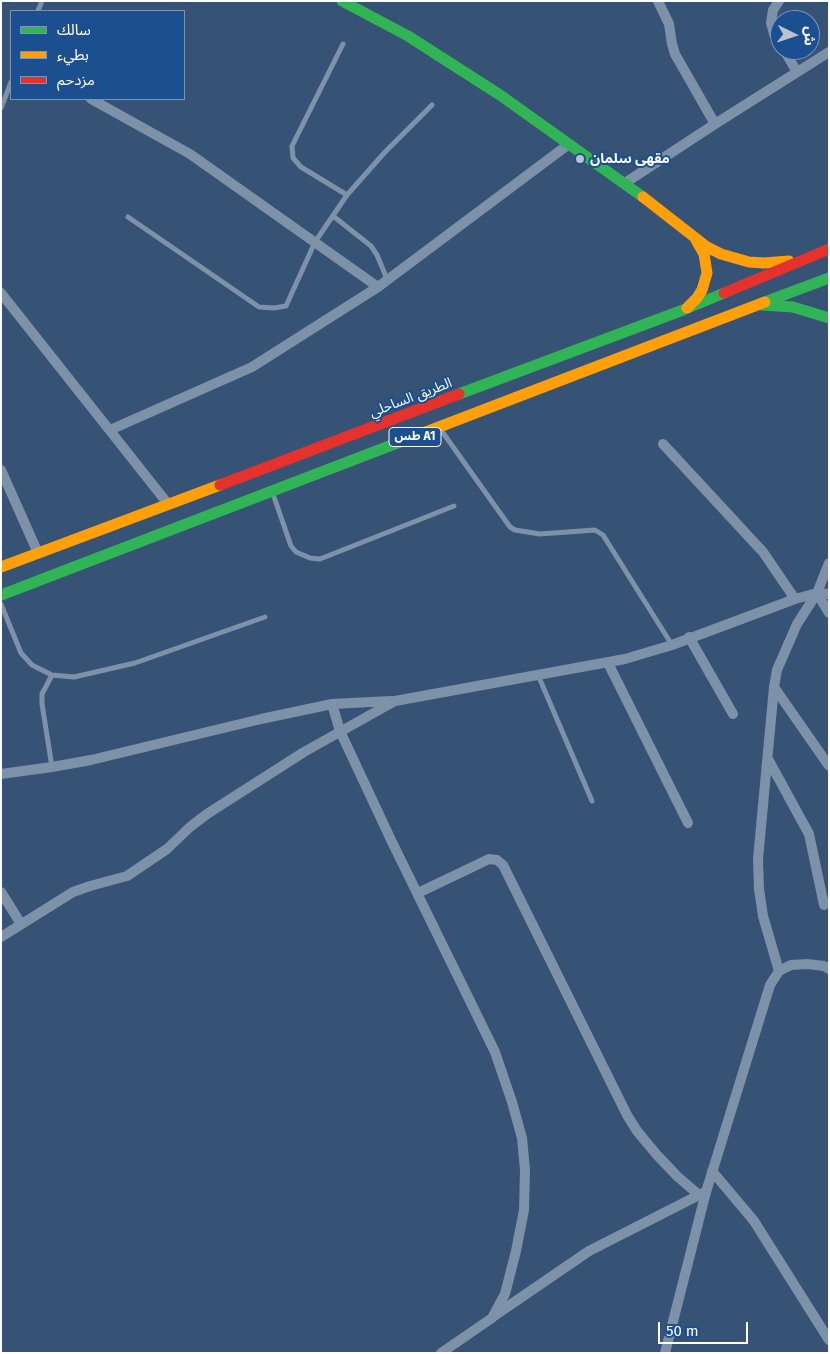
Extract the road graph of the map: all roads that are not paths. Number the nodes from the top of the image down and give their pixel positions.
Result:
1 (342, 1) edge
2 (658, 1) edge
3 (343, 44) dead end
4 (829, 52) edge
5 (790, 60) edge
6 (797, 72) junction
7 (10, 85) edge
8 (93, 100) edge
9 (432, 105) dead end
10 (1, 108) edge
11 (714, 124) junction
12 (569, 144) junction
13 (625, 183) junction
14 (347, 195) junction
15 (333, 216) junction
16 (128, 217) dead end
17 (695, 239) junction
18 (315, 242) junction
19 (829, 250) edge
20 (807, 257) junction
21 (829, 278) edge
22 (388, 279) junction
23 (378, 287) junction
24 (1, 293) edge
25 (758, 305) junction
26 (683, 310) junction
27 (829, 318) edge
28 (439, 427) junction
29 (110, 430) junction
30 (662, 444) dead end
31 (1, 470) edge
32 (272, 491) junction
33 (168, 504) junction
34 (454, 506) dead end
35 (38, 553) junction
36 (829, 563) edge
37 (1, 567) edge
38 (817, 594) junction
39 (829, 594) edge
40 (1, 595) edge
41 (795, 599) junction
42 (1, 604) edge
43 (829, 613) edge
44 (265, 617) dead end
45 (689, 637) junction
46 (672, 644) junction
47 (608, 663) junction
48 (52, 675) junction
49 (538, 675) junction
50 (774, 687) junction
51 (394, 701) junction
52 (332, 704) junction
53 (733, 714) dead end
54 (340, 730) junction
55 (767, 758) junction
56 (829, 766) edge
57 (52, 767) junction
58 (1, 774) edge
59 (592, 801) dead end
60 (688, 823) dead end
61 (1, 892) edge
62 (418, 894) junction
63 (824, 906) dead end
64 (22, 924) junction
65 (1, 937) edge
66 (829, 969) edge
67 (779, 972) junction
68 (712, 1171) junction
69 (703, 1193) junction
70 (492, 1318) junction
71 (829, 1340) edge
72 (441, 1353) edge
73 (665, 1353) edge

1 - 12 main road
2 - 11 street
3 - 14 lane
4 - 6 street
5 - 6 street
6 - 11 street
7 - 10 lane
8 - 18 street
9 - 14 lane
11 - 13 street
12 - 13 main road
12 - 22 street
13 - 17 main road
14 - 15 lane
15 - 18 lane
15 - 22 lane
16 - 18 lane
17 - 20 main road
17 - 26 main road
18 - 23 street
19 - 20 main road, الطريق الساحلي
20 - 26 main road, الطريق الساحلي / طس A1
21 - 25 main road, طس A1
22 - 23 street
23 - 29 street
24 - 29 street
25 - 27 main road
25 - 28 main road, طس A1
26 - 33 main road, الطريق الساحلي / طس A1
28 - 32 main road, طس A1
28 - 46 lane
29 - 33 street
30 - 41 street
31 - 35 street
32 - 34 lane
32 - 40 main road, طس A1
33 - 35 main road, الطريق الساحلي / طس A1
35 - 37 main road, الطريق الساحلي / طس A1
36 - 38 street
38 - 39 street
38 - 41 street
38 - 43 street
38 - 50 street
41 - 45 street
42 - 48 lane
44 - 48 lane
45 - 46 street
45 - 53 street
46 - 47 street
47 - 49 street
47 - 60 street
48 - 57 lane
49 - 51 street
49 - 59 lane
50 - 55 street
50 - 56 street
51 - 52 street
51 - 54 street
52 - 54 street
52 - 57 street
54 - 62 street
54 - 64 street
55 - 63 street
55 - 67 street
57 - 58 street
61 - 64 street
62 - 69 street
62 - 70 street
64 - 65 street
66 - 67 street
67 - 68 street
68 - 69 street
68 - 71 street
69 - 70 street
69 - 73 street
70 - 72 street

